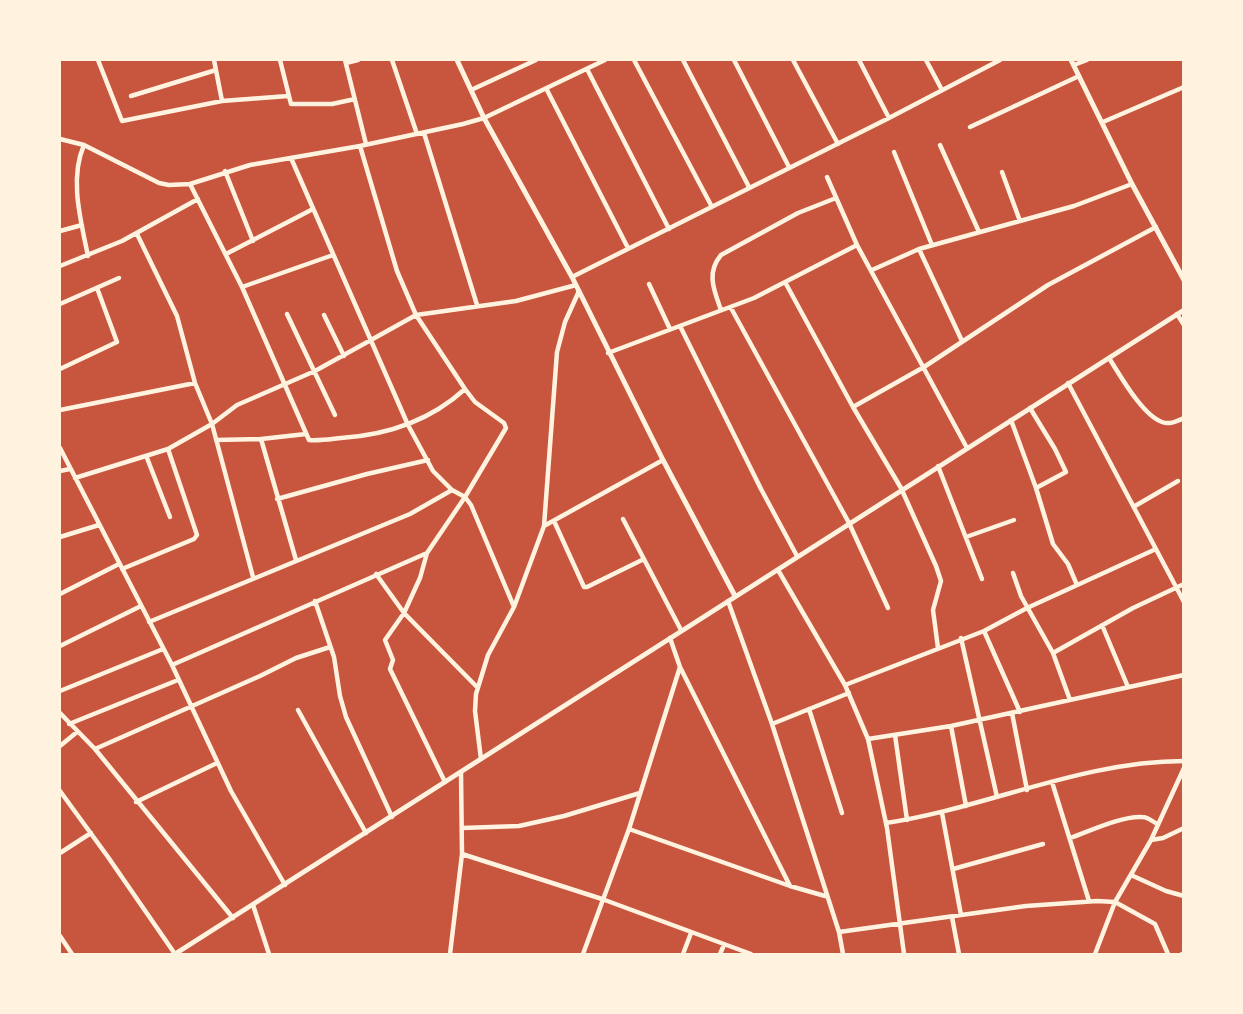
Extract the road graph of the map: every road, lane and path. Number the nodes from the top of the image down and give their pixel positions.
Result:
1 (98, 60) edge
2 (214, 60) edge
3 (280, 60) edge
4 (358, 60) edge
5 (392, 60) edge
6 (460, 60) edge
7 (536, 60) edge
8 (605, 60) edge
9 (634, 60) edge
10 (683, 60) edge
11 (734, 60) edge
12 (793, 60) edge
13 (859, 60) edge
14 (926, 60) edge
15 (986, 60) edge
16 (1000, 60) edge
17 (1087, 60) edge
18 (345, 61) edge
19 (1072, 62) edge
20 (988, 66) junction
21 (216, 69) junction
22 (587, 69) junction
23 (1079, 76) junction
24 (1184, 87) edge
25 (471, 90) junction
26 (547, 90) junction
27 (942, 90) junction
28 (131, 96) dead end
29 (288, 96) junction
30 (355, 99) junction
31 (222, 101) junction
32 (484, 118) junction
33 (889, 118) junction
34 (1103, 122) junction
35 (970, 127) dead end
36 (424, 133) junction
37 (417, 134) junction
38 (60, 139) edge
39 (838, 144) junction
40 (84, 145) junction
41 (363, 145) junction
42 (940, 145) dead end
43 (894, 152) dead end
44 (291, 158) junction
45 (789, 167) junction
46 (225, 171) junction
47 (1002, 172) dead end
48 (827, 177) dead end
49 (190, 184) junction
50 (1132, 184) junction
51 (749, 187) junction
52 (835, 198) junction
53 (198, 199) junction
54 (712, 207) junction
55 (313, 209) junction
56 (1020, 221) junction
57 (82, 225) junction
58 (1157, 227) junction
59 (669, 229) junction
60 (60, 231) edge
61 (979, 232) junction
62 (137, 234) junction
63 (253, 241) junction
64 (857, 245) junction
65 (932, 245) junction
66 (628, 248) junction
67 (919, 249) junction
68 (226, 254) junction
69 (333, 255) junction
70 (88, 256) junction
71 (60, 266) edge
72 (872, 270) junction
73 (572, 277) junction
74 (119, 278) dead end
75 (1184, 280) edge
76 (785, 282) junction
77 (649, 284) dead end
78 (242, 287) junction
79 (97, 288) junction
80 (577, 288) junction
81 (60, 304) edge
82 (478, 305) junction
83 (731, 308) junction
84 (721, 310) junction
85 (1180, 312) edge
86 (287, 314) dead end
87 (416, 315) junction
88 (324, 316) dead end
89 (1184, 325) edge
90 (680, 326) junction
91 (670, 329) junction
92 (373, 340) junction
93 (962, 341) junction
94 (608, 353) junction
95 (344, 356) junction
96 (1109, 358) junction
97 (924, 367) junction
98 (60, 369) edge
99 (315, 371) junction
100 (195, 383) junction
101 (1068, 383) junction
102 (285, 384) junction
103 (465, 389) junction
104 (853, 407) junction
105 (1030, 408) junction
106 (60, 410) edge
107 (335, 415) dead end
108 (1184, 418) edge
109 (1011, 420) junction
110 (212, 424) junction
111 (408, 425) junction
112 (306, 433) junction
113 (261, 439) junction
114 (216, 440) junction
115 (60, 448) edge
116 (967, 448) junction
117 (168, 449) junction
118 (146, 458) junction
119 (428, 460) junction
120 (663, 460) junction
121 (938, 466) junction
122 (70, 469) junction
123 (60, 471) edge
124 (75, 478) junction
125 (1178, 481) dead end
126 (901, 488) junction
127 (1036, 488) junction
128 (452, 490) junction
129 (465, 497) junction
130 (277, 499) junction
131 (1135, 506) junction
132 (170, 517) dead end
133 (623, 519) dead end
134 (1014, 520) dead end
135 (554, 521) junction
136 (849, 523) junction
137 (99, 525) junction
138 (544, 526) junction
139 (60, 537) edge
140 (966, 537) junction
141 (1156, 549) junction
142 (427, 553) junction
143 (797, 556) junction
144 (644, 559) junction
145 (296, 560) junction
146 (121, 566) junction
147 (778, 570) junction
148 (1013, 573) dead end
149 (376, 574) junction
150 (253, 577) junction
151 (982, 579) dead end
152 (1184, 584) edge
153 (1077, 585) junction
154 (1176, 587) junction
155 (60, 594) edge
156 (735, 596) junction
157 (315, 601) junction
158 (728, 601) junction
159 (1184, 602) edge
160 (141, 606) junction
161 (514, 607) junction
162 (888, 608) dead end
163 (1027, 608) junction
164 (404, 613) junction
165 (149, 622) junction
166 (1102, 625) junction
167 (681, 630) junction
168 (984, 631) junction
169 (670, 638) junction
170 (961, 638) junction
171 (60, 646) edge
172 (330, 647) junction
173 (938, 648) junction
174 (163, 649) junction
175 (1053, 653) junction
176 (172, 665) junction
177 (680, 667) junction
178 (1184, 675) edge
179 (178, 680) junction
180 (845, 685) junction
181 (1128, 687) junction
182 (478, 688) junction
183 (60, 691) edge
184 (849, 693) junction
185 (1070, 700) junction
186 (191, 707) junction
187 (809, 709) junction
188 (298, 710) dead end
189 (1020, 712) junction
190 (60, 713) edge
191 (1012, 713) junction
192 (979, 720) junction
193 (69, 724) junction
194 (772, 724) junction
195 (951, 726) junction
196 (77, 732) junction
197 (895, 735) junction
198 (868, 739) junction
199 (60, 747) edge
200 (95, 749) junction
201 (481, 759) junction
202 (1184, 761) edge
203 (217, 763) junction
204 (1184, 768) edge
205 (461, 772) junction
206 (444, 782) junction
207 (1052, 782) junction
208 (1027, 790) junction
209 (60, 791) edge
210 (640, 793) junction
211 (997, 797) junction
212 (136, 803) junction
213 (966, 806) junction
214 (842, 813) dead end
215 (942, 813) junction
216 (392, 817) junction
217 (907, 820) junction
218 (886, 823) junction
219 (1157, 824) junction
220 (462, 828) junction
221 (1184, 828) edge
222 (629, 829) junction
223 (91, 833) junction
224 (366, 833) junction
225 (1070, 838) junction
226 (1150, 840) junction
227 (1043, 844) dead end
228 (60, 853) edge
229 (461, 855) junction
230 (953, 869) junction
231 (1131, 875) junction
232 (285, 885) junction
233 (790, 886) junction
234 (826, 896) junction
235 (1184, 896) edge
236 (602, 899) junction
237 (1089, 901) junction
238 (1115, 902) junction
239 (253, 905) junction
240 (961, 915) junction
241 (952, 917) junction
242 (233, 918) junction
243 (900, 922) junction
244 (839, 932) junction
245 (691, 933) junction
246 (60, 936) edge
247 (724, 945) junction
248 (72, 954) edge
249 (175, 954) edge
250 (270, 954) edge
251 (450, 954) edge
252 (583, 954) edge
253 (683, 954) edge
254 (720, 954) edge
255 (751, 954) edge
256 (843, 954) edge
257 (904, 954) edge
258 (958, 954) edge
259 (1095, 954) edge
260 (1168, 954) edge

1 - 31 street
2 - 21 street
3 - 29 street
4 - 18 street
5 - 37 street
6 - 25 street
7 - 25 street
8 - 22 street
9 - 54 street
10 - 51 street
11 - 45 street
12 - 39 street
13 - 33 street
14 - 27 street
15 - 20 street
16 - 20 street
17 - 19 street
18 - 30 street
19 - 23 street
20 - 27 street
21 - 28 street
21 - 31 street
22 - 26 street
22 - 59 street
23 - 34 street
23 - 35 street
24 - 34 street
25 - 32 street
26 - 32 street
26 - 66 street
27 - 33 street
29 - 30 street
29 - 31 street
30 - 41 street
32 - 36 street
32 - 73 street
33 - 39 street
34 - 50 street
36 - 37 street
36 - 82 street
37 - 41 street
38 - 40 street
39 - 45 street
40 - 49 street
40 - 57 street
41 - 44 street
41 - 87 street
42 - 61 street
43 - 65 street
44 - 46 street
44 - 55 street
45 - 51 street
46 - 49 street
46 - 63 street
47 - 56 street
48 - 52 street
49 - 53 street
50 - 56 street
50 - 58 street
51 - 54 street
52 - 64 street
52 - 84 street
53 - 62 street
53 - 68 street
54 - 59 street
55 - 63 street
55 - 69 street
56 - 61 street
57 - 60 street
57 - 70 street
58 - 75 street
58 - 93 street
59 - 66 street
61 - 65 street
62 - 70 street
62 - 100 street
63 - 68 street
64 - 72 street
64 - 76 street
65 - 67 street
66 - 73 street
67 - 72 street
67 - 93 street
68 - 78 street
69 - 78 street
69 - 92 street
70 - 71 street
72 - 97 street
73 - 80 street
74 - 79 street
76 - 83 street
76 - 104 street
77 - 91 street
78 - 102 street
79 - 81 street
79 - 98 street
80 - 82 street
80 - 94 street
80 - 138 street
82 - 87 street
83 - 84 street
83 - 136 street
84 - 90 street
85 - 89 street
85 - 96 street
86 - 99 street
87 - 92 street
87 - 103 street
88 - 95 street
90 - 91 street
90 - 143 street
91 - 94 street
92 - 95 street
92 - 111 street
93 - 97 street
94 - 120 street
95 - 99 street
96 - 101 street
96 - 108 street
97 - 104 street
97 - 116 street
99 - 102 street
99 - 107 street
100 - 106 street
100 - 110 street
101 - 105 street
101 - 131 street
102 - 110 street
102 - 112 street
103 - 111 street
103 - 129 street
104 - 126 street
105 - 109 street
105 - 127 street
109 - 116 street
109 - 127 street
110 - 114 street
110 - 117 street
111 - 112 street
111 - 119 street
112 - 113 street
113 - 114 street
113 - 130 street
114 - 150 street
115 - 122 street
116 - 121 street
117 - 118 street
117 - 146 street
118 - 124 street
118 - 132 street
119 - 128 street
119 - 130 street
120 - 135 street
120 - 156 street
121 - 126 street
121 - 140 street
122 - 123 street
122 - 124 street
124 - 137 street
125 - 131 street
126 - 136 street
126 - 173 street
127 - 153 street
128 - 129 street
128 - 145 street
129 - 142 street
129 - 161 street
130 - 145 street
131 - 141 street
133 - 144 street
134 - 140 street
135 - 138 street
135 - 144 street
136 - 143 street
136 - 162 street
137 - 139 street
137 - 146 street
138 - 161 street
140 - 151 street
141 - 153 street
141 - 154 street
142 - 149 street
142 - 164 street
143 - 147 street
144 - 167 street
145 - 150 street
146 - 155 street
146 - 160 street
147 - 156 street
147 - 180 street
148 - 163 street
149 - 157 street
149 - 164 street
150 - 165 street
152 - 154 street
153 - 163 street
154 - 159 street
154 - 166 street
156 - 158 street
157 - 172 street
157 - 176 street
158 - 167 street
158 - 194 street
160 - 165 street
160 - 171 street
161 - 182 street
163 - 168 street
163 - 175 street
164 - 182 street
164 - 206 street
165 - 174 street
166 - 175 street
166 - 181 street
167 - 169 street
168 - 170 street
168 - 189 street
169 - 177 street
169 - 201 street
170 - 173 street
170 - 192 street
172 - 186 street
172 - 216 street
173 - 180 street
174 - 176 street
174 - 183 street
175 - 185 street
176 - 179 street
177 - 210 street
177 - 233 street
178 - 181 street
179 - 186 street
179 - 193 street
180 - 184 street
181 - 185 street
182 - 201 street
184 - 187 street
184 - 198 street
185 - 189 street
186 - 200 street
186 - 203 street
187 - 194 street
187 - 214 street
188 - 224 street
189 - 191 street
190 - 193 street
191 - 192 street
191 - 208 street
192 - 195 street
192 - 211 street
193 - 196 street
194 - 234 street
195 - 197 street
195 - 213 street
196 - 199 street
196 - 200 street
197 - 198 street
197 - 217 street
198 - 218 street
200 - 212 street
201 - 205 street
202 - 207 street
203 - 212 street
203 - 232 street
204 - 219 street
205 - 206 street
205 - 220 street
206 - 216 street
207 - 208 street
207 - 225 street
208 - 211 street
209 - 223 street
210 - 220 street
210 - 222 street
211 - 213 street
212 - 242 street
213 - 215 street
215 - 217 street
215 - 230 street
216 - 224 street
217 - 218 street
218 - 243 street
219 - 225 street
219 - 226 street
220 - 229 street
221 - 226 street
222 - 233 street
222 - 236 street
223 - 228 street
223 - 249 street
224 - 232 street
225 - 237 street
226 - 231 street
227 - 230 street
229 - 236 street
229 - 251 street
230 - 240 street
231 - 235 street
231 - 238 street
232 - 239 street
233 - 234 street
234 - 244 street
236 - 245 street
236 - 252 street
237 - 238 street
237 - 240 street
238 - 259 street
238 - 260 street
239 - 242 street
239 - 250 street
240 - 241 street
241 - 243 street
241 - 258 street
242 - 249 street
243 - 244 street
243 - 257 street
244 - 256 street
245 - 247 street
245 - 253 street
246 - 248 street
247 - 254 street
247 - 255 street

